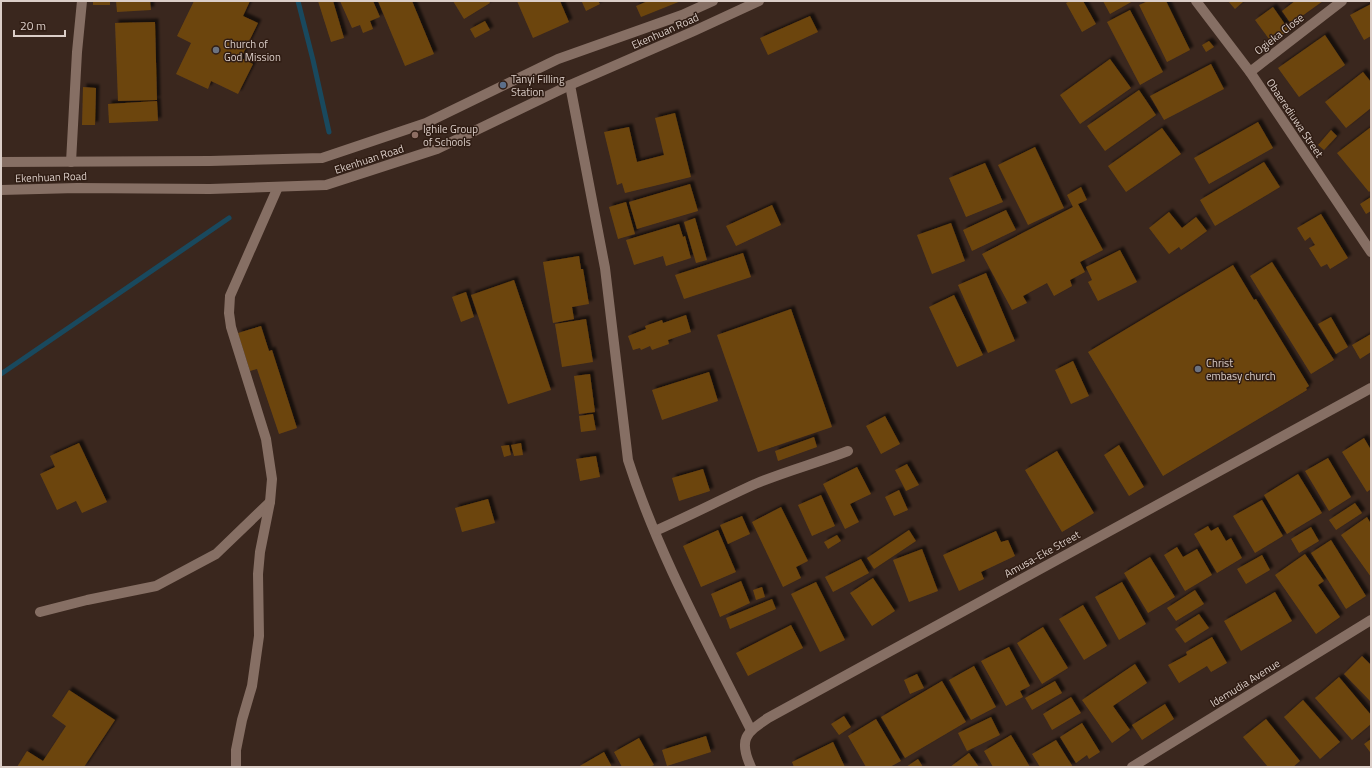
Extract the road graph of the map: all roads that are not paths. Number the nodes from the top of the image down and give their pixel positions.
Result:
1 (82, 1) edge
2 (713, 1) edge
3 (759, 1) edge
4 (1196, 1) edge
5 (1342, 1) edge
6 (1250, 72) junction
7 (570, 85) junction
8 (1, 162) edge
9 (71, 162) junction
10 (278, 187) junction
11 (1, 190) edge
12 (1371, 252) edge
13 (1371, 388) edge
14 (848, 451) dead end
15 (270, 502) junction
16 (655, 531) junction
17 (40, 612) dead end
18 (1371, 620) edge
19 (751, 730) junction
20 (236, 767) edge
21 (750, 767) edge
22 (1132, 767) edge

1 - 9 street
2 - 9 street, Ekenhuan Road
3 - 7 street, Ekenhuan Road
4 - 6 street, Obaerediuwa Street
5 - 6 street, Ogieka Close
6 - 12 street, Obaerediuwa Street
7 - 10 street, Ekenhuan Road
7 - 16 street
8 - 9 street, Ekenhuan Road
10 - 11 street, Ekenhuan Road
10 - 15 street
13 - 19 street, Amusa-Eke Street
14 - 16 street
15 - 17 street
15 - 20 street
16 - 19 street
18 - 22 street, Idemudia Avenue
19 - 21 street

